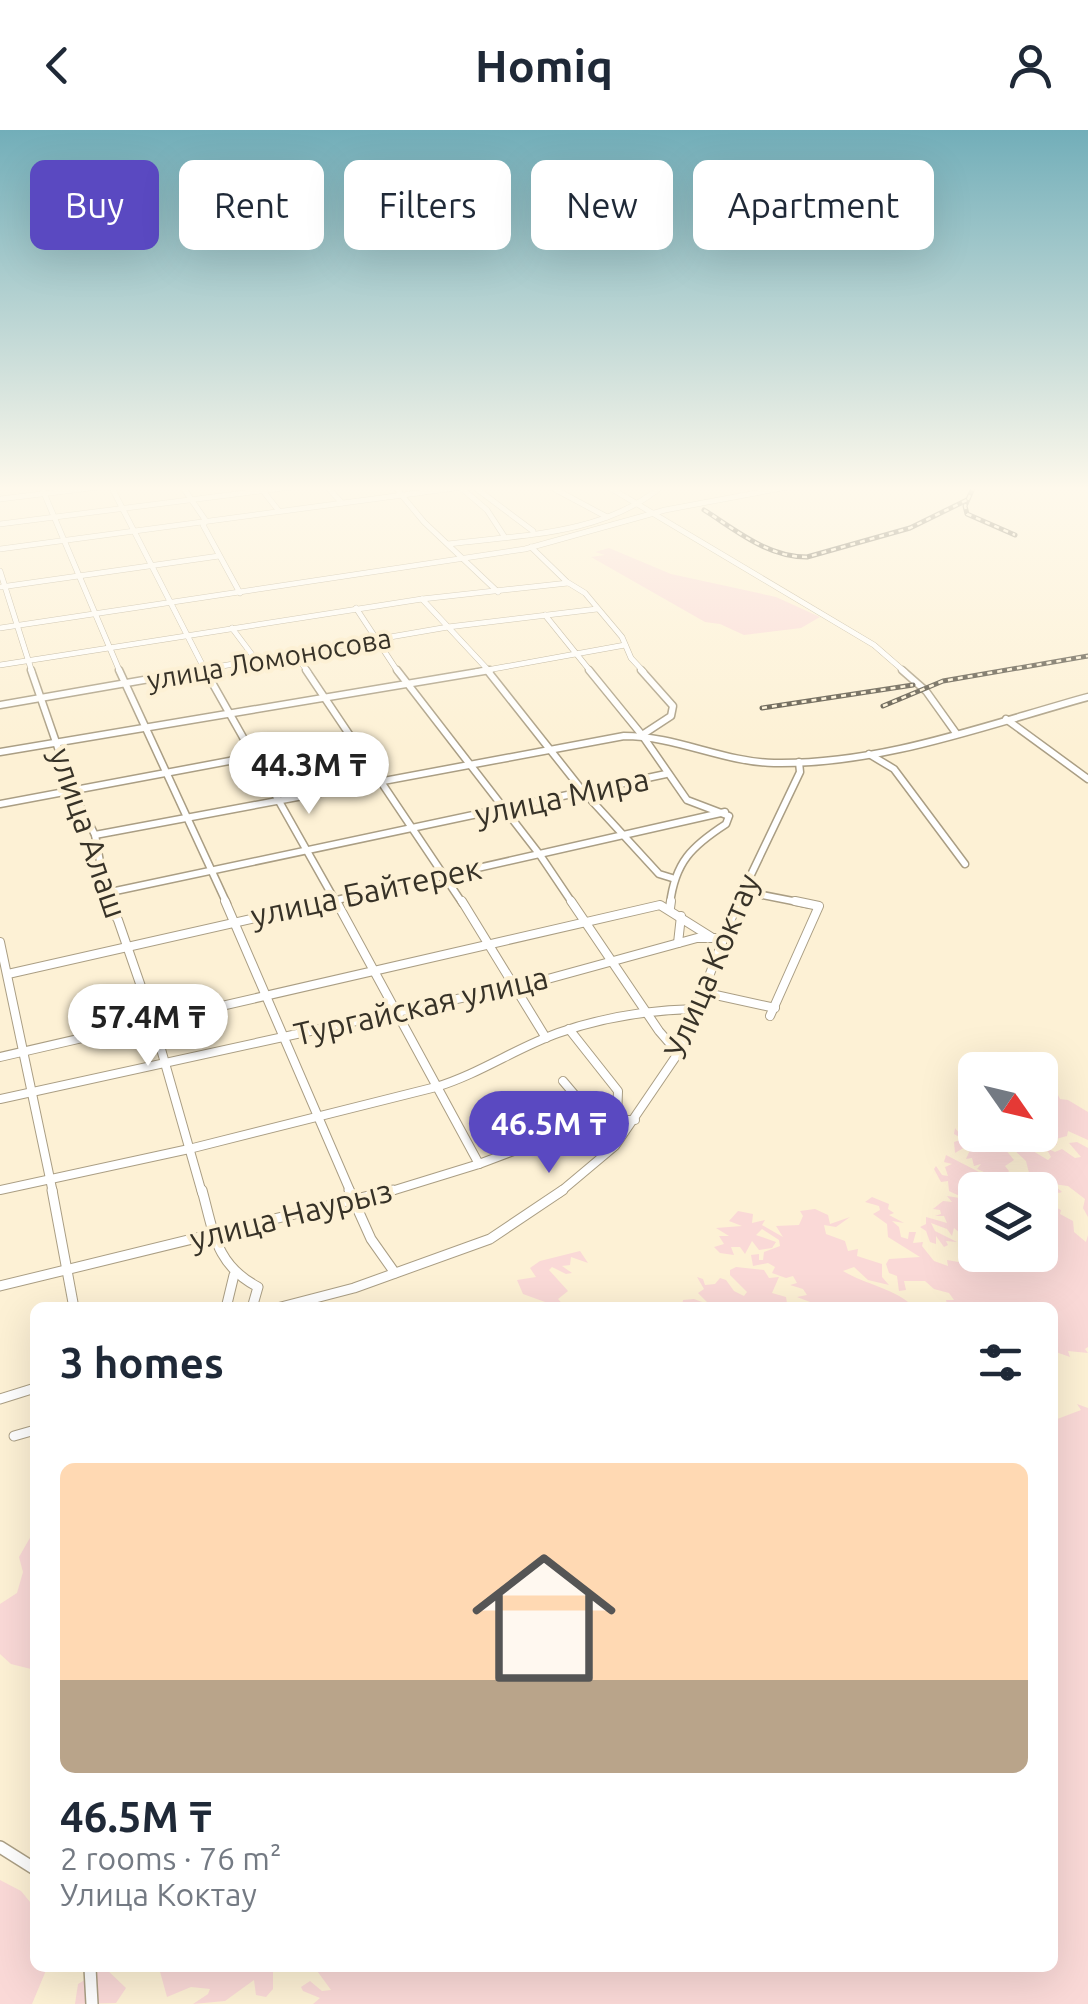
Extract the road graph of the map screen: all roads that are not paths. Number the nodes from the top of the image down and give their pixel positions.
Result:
1 (96, 573) edge
2 (158, 573) edge
3 (229, 573) edge
4 (371, 573) edge
5 (477, 573) edge
6 (558, 573) edge
7 (756, 573) edge
8 (78, 576) junction
9 (568, 583) junction
10 (2, 587) edge
11 (498, 592) junction
12 (240, 593) junction
13 (422, 599) junction
14 (174, 604) junction
15 (356, 608) junction
16 (598, 609) junction
17 (94, 615) junction
18 (544, 615) junction
19 (18, 626) junction
20 (448, 627) junction
21 (0, 628) edge
22 (232, 628) junction
23 (186, 635) junction
24 (377, 640) junction
25 (625, 645) junction
26 (110, 648) junction
27 (249, 652) junction
28 (574, 652) junction
29 (292, 654) junction
30 (256, 660) junction
31 (28, 661) junction
32 (0, 665) edge
33 (204, 669) junction
34 (484, 669) junction
35 (127, 684) junction
36 (407, 686) junction
37 (1088, 697) edge
38 (42, 698) junction
39 (328, 700) junction
40 (0, 706) edge
41 (228, 715) junction
42 (1006, 718) junction
43 (148, 729) junction
44 (956, 733) junction
45 (642, 735) junction
46 (57, 743) junction
47 (550, 750) junction
48 (0, 752) edge
49 (870, 754) junction
50 (256, 756) junction
51 (799, 762) junction
52 (472, 764) junction
53 (169, 774) junction
54 (666, 774) junction
55 (1088, 779) edge
56 (382, 780) junction
57 (582, 790) junction
58 (72, 791) junction
59 (280, 802) junction
60 (0, 804) edge
61 (506, 809) junction
62 (725, 812) junction
63 (187, 820) junction
64 (413, 829) junction
65 (95, 835) junction
66 (625, 836) junction
67 (309, 852) junction
68 (540, 855) junction
69 (965, 864) dead end
70 (212, 872) junction
71 (445, 874) junction
72 (672, 878) junction
73 (109, 891) junction
74 (742, 891) junction
75 (335, 898) junction
76 (670, 908) junction
77 (681, 916) junction
78 (234, 920) junction
79 (583, 921) junction
80 (711, 937) junction
81 (724, 938) junction
82 (0, 942) edge
83 (678, 943) junction
84 (487, 944) junction
85 (126, 945) junction
86 (611, 960) junction
87 (374, 970) junction
88 (8, 974) junction
89 (512, 986) junction
90 (702, 992) junction
91 (265, 995) junction
92 (696, 1009) junction
93 (645, 1010) junction
94 (398, 1012) junction
95 (153, 1021) junction
96 (569, 1029) junction
97 (284, 1036) junction
98 (546, 1038) junction
99 (681, 1048) junction
100 (24, 1052) junction
101 (0, 1058) edge
102 (166, 1064) junction
103 (563, 1081) dead end
104 (436, 1087) junction
105 (34, 1092) junction
106 (0, 1099) edge
107 (319, 1117) junction
108 (618, 1118) junction
109 (596, 1120) junction
110 (635, 1120) junction
111 (189, 1149) junction
112 (479, 1164) junction
113 (51, 1178) junction
114 (0, 1190) edge
115 (354, 1201) junction
116 (214, 1233) junction
117 (68, 1268) junction
118 (394, 1273) junction
119 (234, 1275) junction
120 (0, 1286) edge
121 (73, 1302) edge
122 (229, 1302) edge
123 (254, 1302) edge
124 (297, 1302) edge
125 (30, 1390) edge
126 (0, 1399) edge
127 (30, 1431) edge
128 (14, 1436) dead end
129 (0, 1847) edge
130 (30, 1866) edge
131 (90, 1972) edge
132 (92, 2004) edge

1 - 8 street
2 - 14 street
3 - 12 street
4 - 12 street
5 - 11 street
6 - 9 street
7 - 44 street
8 - 10 street
8 - 17 street
9 - 11 street
9 - 16 street
10 - 19 street, улица Алаш
11 - 13 street
12 - 14 street
13 - 15 street
13 - 20 street
14 - 17 street
14 - 23 street
15 - 22 street
15 - 24 street
16 - 18 street, улица Ломоносова
16 - 25 street
17 - 19 street
17 - 26 street
18 - 20 street, улица Ломоносова
18 - 28 street
19 - 21 street
19 - 31 street, улица Алаш
20 - 24 street, улица Ломоносова
20 - 34 street
22 - 23 street
22 - 27 street
23 - 26 street
23 - 33 street
24 - 29 street, улица Ломоносова
24 - 36 street
25 - 28 street
25 - 45 street
26 - 31 street
26 - 35 street
27 - 29 street
27 - 30 street
28 - 34 street
28 - 45 street
29 - 30 street, улица Ломоносова
29 - 39 street
30 - 33 street, улица Ломоносова
31 - 32 street
31 - 38 street, улица Алаш
33 - 35 street, улица Ломоносова
33 - 41 street
34 - 36 street
34 - 47 street
35 - 38 street, улица Ломоносова
35 - 43 street
36 - 39 street
36 - 52 street
37 - 42 street
38 - 40 street, улица Ломоносова
38 - 46 street, улица Алаш
39 - 41 street
39 - 56 street
41 - 43 street
41 - 50 street
42 - 44 street
42 - 55 street
43 - 46 street
43 - 53 street
44 - 49 street
45 - 47 street
45 - 51 street
45 - 54 street
46 - 48 street
46 - 58 street, улица Алаш
47 - 52 street
47 - 57 street
49 - 51 street
49 - 69 street
50 - 53 street
50 - 59 street
51 - 74 street, Улица Коктау
52 - 56 street
52 - 61 street
53 - 58 street
53 - 63 street
54 - 57 street, улица Мира
54 - 62 street
56 - 59 street
56 - 64 street
57 - 61 street, улица Мира
57 - 66 street
58 - 60 street
58 - 65 street, улица Алаш
59 - 63 street
59 - 67 street
61 - 64 street, улица Мира
61 - 68 street
62 - 66 street, улица Байтерек
62 - 72 street
63 - 65 street
63 - 70 street
64 - 67 street, улица Мира
64 - 71 street
65 - 73 street, улица Алаш
66 - 68 street, улица Байтерек
66 - 72 street
67 - 70 street, улица Мира
67 - 75 street
68 - 71 street, улица Байтерек
68 - 79 street
70 - 73 street, улица Мира
70 - 78 street
71 - 75 street, улица Байтерек
71 - 84 street
72 - 76 street
73 - 85 street, улица Алаш
74 - 81 street, Улица Коктау
74 - 90 street
75 - 78 street, улица Байтерек
75 - 87 street
76 - 77 street
76 - 79 street
77 - 80 street
77 - 83 street
78 - 85 street, улица Байтерек
78 - 91 street
79 - 84 street
79 - 86 street
80 - 81 street, Тургайская улица
80 - 83 street, Тургайская улица
81 - 90 street, Улица Коктау
82 - 88 street
83 - 86 street, Тургайская улица
84 - 87 street
84 - 89 street
85 - 88 street, улица Байтерек
85 - 95 street, улица Алаш
86 - 89 street, Тургайская улица
86 - 93 street
87 - 91 street
87 - 94 street
88 - 100 street
89 - 94 street, Тургайская улица
89 - 98 street
90 - 92 street, Улица Коктау
91 - 95 street
91 - 97 street
92 - 93 street
92 - 99 street, Улица Коктау
93 - 96 street
93 - 99 street
94 - 97 street, Тургайская улица
94 - 104 street
95 - 100 street
95 - 102 street, улица Алаш
96 - 98 street
96 - 108 street
97 - 102 street, Тургайская улица
97 - 107 street
98 - 104 street
99 - 110 street, Улица Коктау
100 - 101 street
100 - 105 street
102 - 105 street, Тургайская улица
102 - 111 street, улица Алаш
103 - 109 street
104 - 107 street
104 - 112 street
105 - 106 street, Тургайская улица
105 - 113 street
107 - 111 street
107 - 115 street
108 - 109 street, улица Наурыз
108 - 110 street, улица Наурыз
109 - 112 street, улица Наурыз
110 - 118 street, Улица Коктау
111 - 113 street
111 - 116 street, улица Алаш
112 - 115 street, улица Наурыз
113 - 114 street
113 - 117 street
115 - 116 street, улица Наурыз
115 - 118 street
116 - 117 street, улица Наурыз
116 - 119 street, улица Алаш
117 - 120 street, улица Наурыз
117 - 121 street
118 - 124 street, Улица Коктау
119 - 122 street
119 - 123 street, улица Алаш
125 - 126 street
127 - 128 street
129 - 130 street
131 - 132 street

